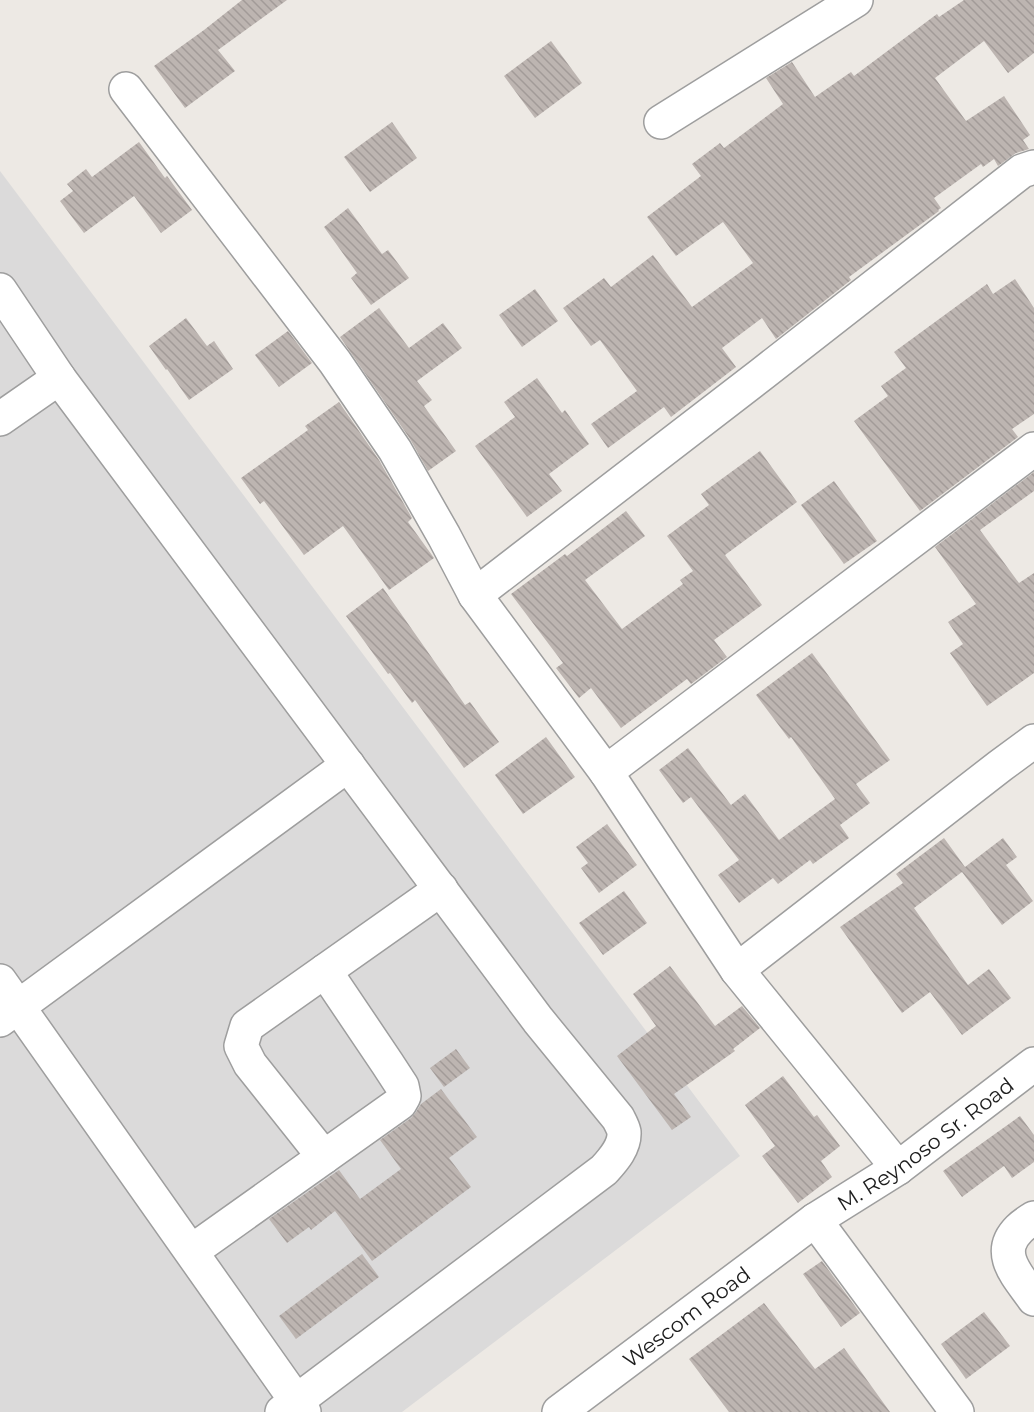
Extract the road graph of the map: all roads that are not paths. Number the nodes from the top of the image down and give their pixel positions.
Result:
1 (856, 0) edge
2 (126, 89) dead end
3 (661, 122) dead end
4 (1034, 167) edge
5 (0, 290) edge
6 (59, 378) junction
7 (0, 419) edge
8 (1034, 449) edge
9 (475, 595) junction
10 (1034, 741) edge
11 (348, 765) junction
12 (606, 772) junction
13 (441, 889) junction
14 (737, 970) junction
15 (326, 971) junction
16 (0, 981) edge
17 (9, 1013) edge
18 (1034, 1064) edge
19 (324, 1157) junction
20 (898, 1168) junction
21 (1034, 1218) edge
22 (815, 1220) junction
23 (192, 1251) junction
24 (1034, 1299) edge
25 (294, 1409) edge
26 (559, 1412) edge
27 (957, 1412) edge

1 - 3 street
2 - 9 street
4 - 9 street
5 - 6 street
6 - 7 street
6 - 11 street
8 - 12 street
9 - 12 street
10 - 14 street
11 - 13 street
11 - 17 street
12 - 14 street
13 - 15 street
13 - 25 street
14 - 20 street
15 - 19 street
15 - 19 street
16 - 17 street
17 - 23 street
18 - 20 street, M. Reynoso Sr. Road
19 - 23 street
20 - 22 street, M. Reynoso Sr. Road
21 - 24 street
22 - 26 street, Wescom Road
22 - 27 street
23 - 25 street

